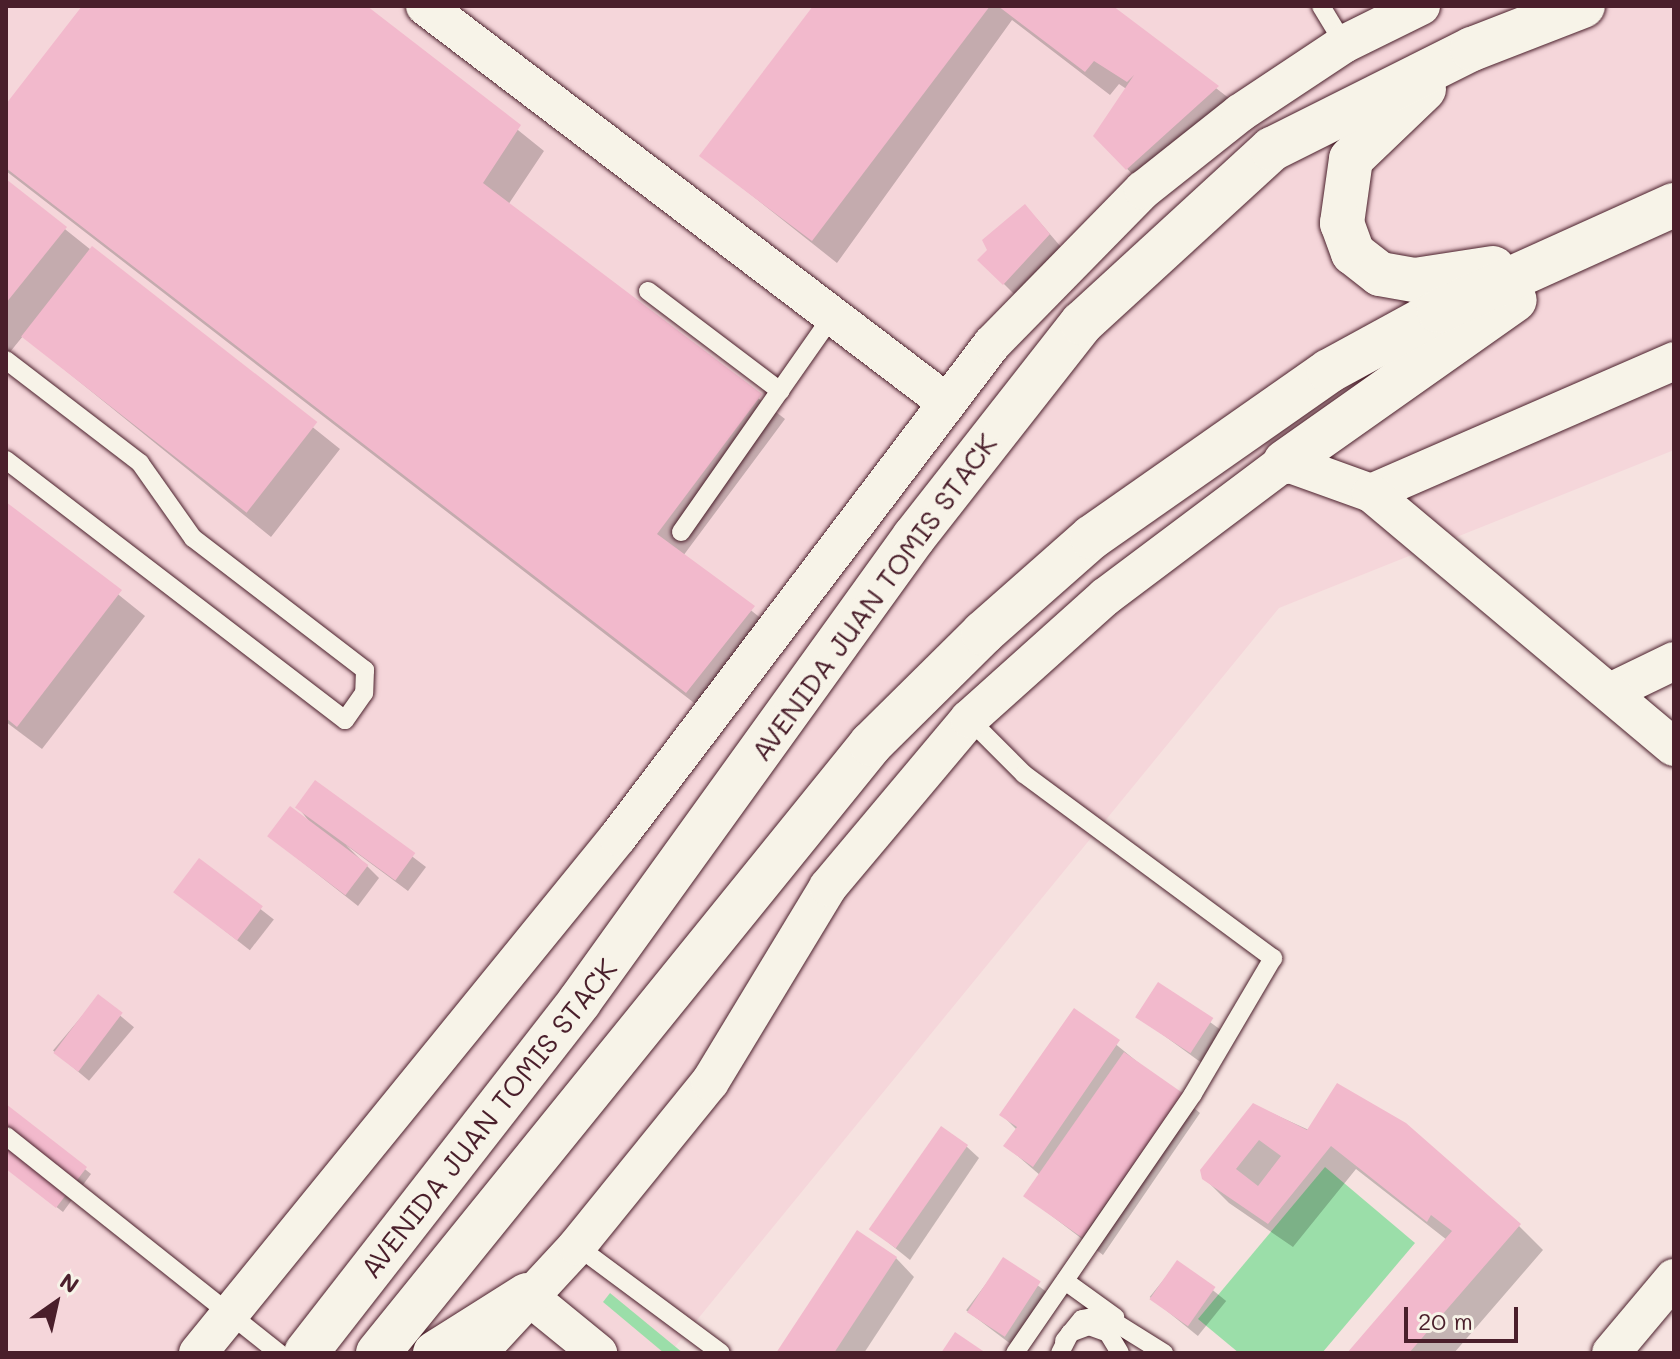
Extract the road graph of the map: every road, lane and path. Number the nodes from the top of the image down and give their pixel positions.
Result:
1 (425, 6) edge
2 (1321, 6) edge
3 (1583, 6) edge
4 (1411, 8) edge
5 (1344, 44) junction
6 (1472, 49) junction
7 (1645, 218) edge
8 (648, 291) dead end
9 (832, 316) junction
10 (6, 360) edge
11 (1674, 361) edge
12 (780, 391) junction
13 (946, 402) junction
14 (6, 460) edge
15 (1285, 462) junction
16 (1371, 493) junction
17 (681, 532) dead end
18 (1674, 661) edge
19 (1610, 692) junction
20 (969, 719) junction
21 (1674, 747) edge
22 (6, 1136) edge
23 (577, 1246) junction
24 (1674, 1278) edge
25 (1065, 1281) junction
26 (527, 1295) junction
27 (229, 1314) junction
28 (1137, 1332) junction
29 (1062, 1347) edge
30 (198, 1353) edge
31 (279, 1353) edge
32 (306, 1353) edge
33 (378, 1353) edge
34 (435, 1353) edge
35 (478, 1353) edge
36 (598, 1353) edge
37 (721, 1353) edge
38 (1015, 1353) edge
39 (1120, 1353) edge
40 (1164, 1353) edge
41 (1611, 1353) edge

1 - 9 street
2 - 5 lane
3 - 6 main road, AVENIDA JUAN TOMIS STACK
4 - 5 street, AVENIDA JUAN TOMIS STACK
5 - 13 street, AVENIDA JUAN TOMIS STACK
6 - 7 main road
6 - 32 main road, AVENIDA JUAN TOMIS STACK
7 - 15 main road
7 - 33 main road, AVENIDA JUAN TOMIS STACK
8 - 12 lane
9 - 12 lane
9 - 13 street
10 - 14 lane
11 - 16 street
12 - 17 lane
13 - 27 street, AVENIDA JUAN TOMIS STACK
15 - 16 street
15 - 20 street
16 - 19 street
18 - 19 street
19 - 21 street
20 - 23 street
20 - 25 lane
22 - 27 lane
23 - 26 street
23 - 37 lane
24 - 41 street
25 - 28 lane
25 - 38 lane
26 - 34 main road
26 - 35 street
26 - 36 street
27 - 30 street, AVENIDA JUAN TOMIS STACK
27 - 31 lane
28 - 29 lane
28 - 40 lane
29 - 39 lane

